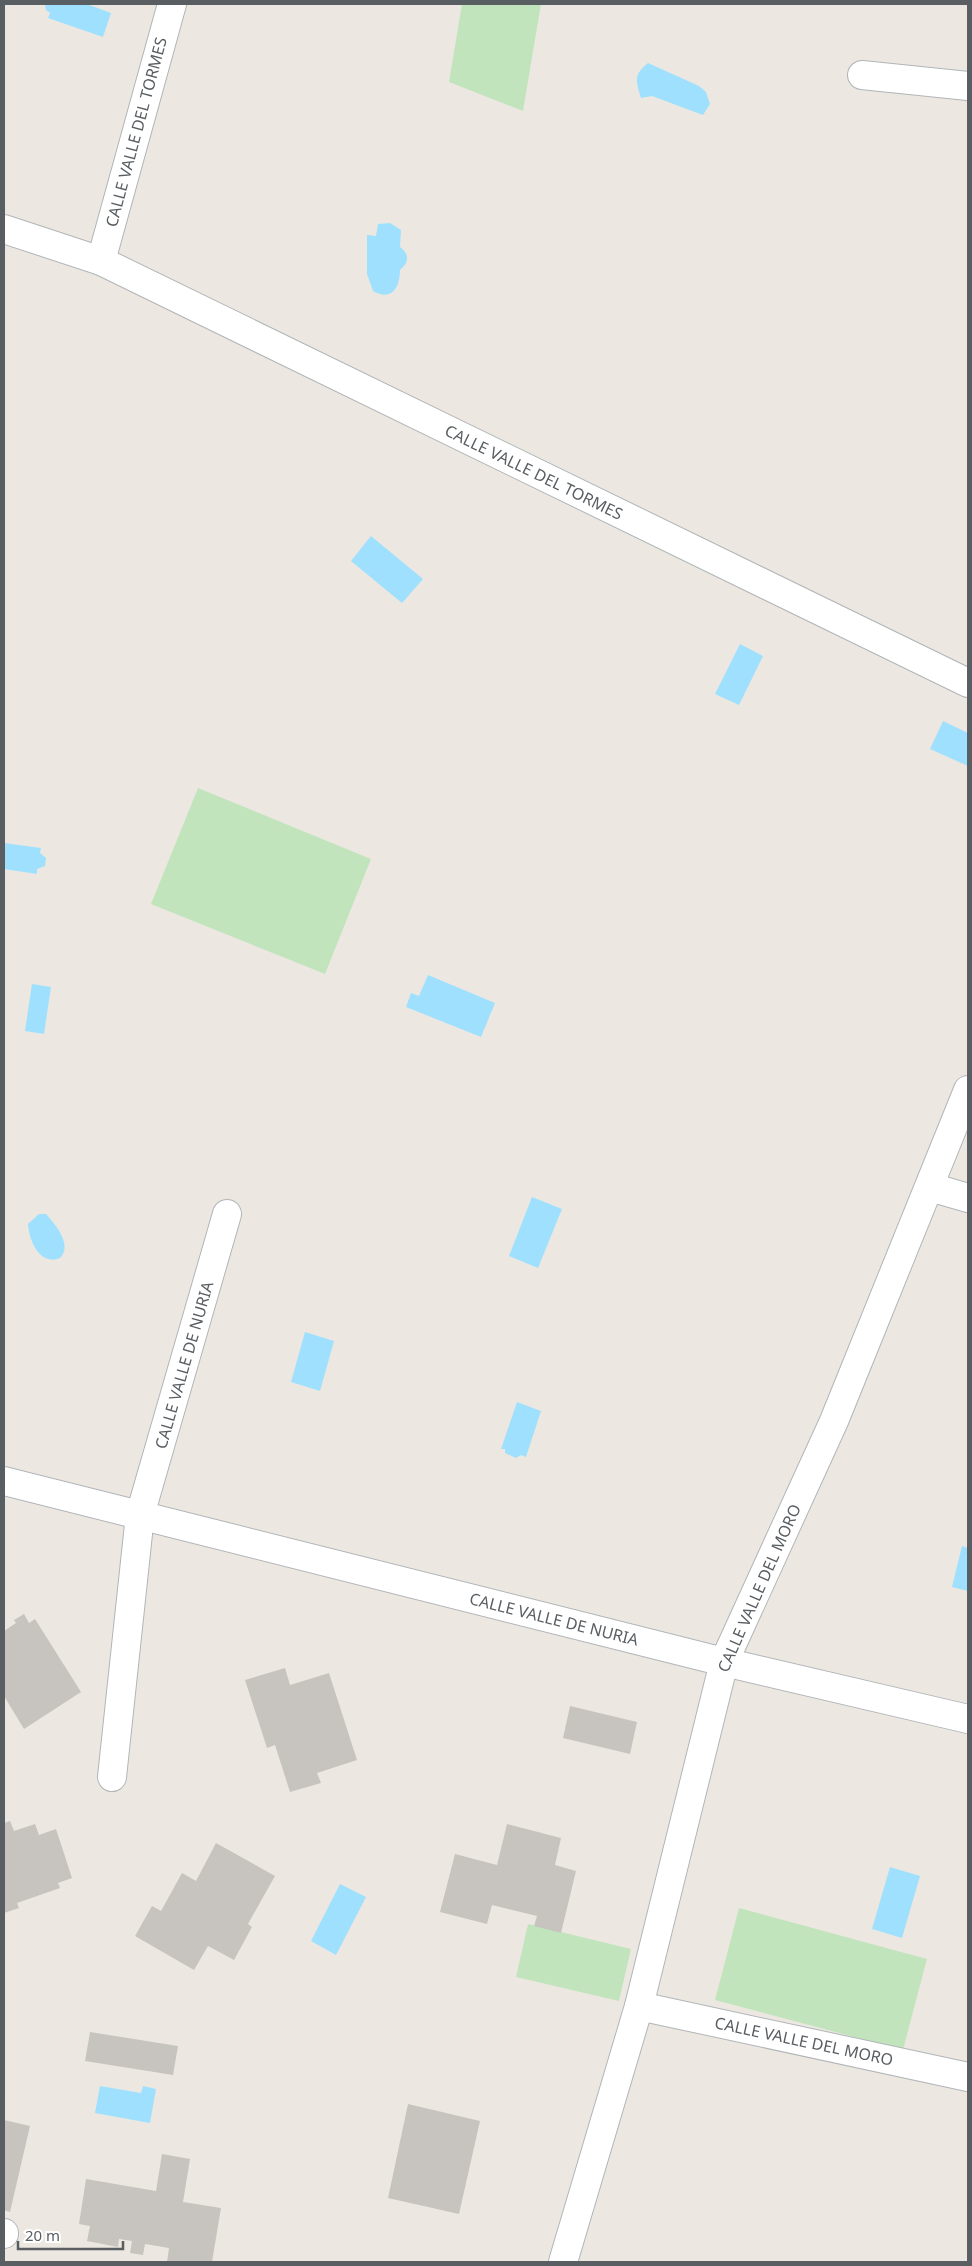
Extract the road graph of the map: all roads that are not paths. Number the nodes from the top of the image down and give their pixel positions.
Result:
1 (172, 4) edge
2 (862, 75) dead end
3 (968, 86) edge
4 (4, 229) edge
5 (100, 261) junction
6 (968, 683) edge
7 (968, 1090) edge
8 (930, 1187) junction
9 (968, 1198) edge
10 (227, 1214) dead end
11 (4, 1481) edge
12 (140, 1515) junction
13 (724, 1662) junction
14 (968, 1719) edge
15 (112, 1777) dead end
16 (640, 2006) junction
17 (968, 2077) edge
18 (563, 2262) edge

1 - 5 street, CALLE VALLE DEL TORMES
2 - 3 street
4 - 5 street, CALLE VALLE DEL TORMES
5 - 6 street, CALLE VALLE DEL TORMES
7 - 8 street, CALLE VALLE DEL MORO
8 - 9 street
8 - 13 street, CALLE VALLE DEL MORO
10 - 12 street, CALLE VALLE DE NURIA
11 - 12 street, CALLE VALLE DE NURIA
12 - 13 street, CALLE VALLE DE NURIA
12 - 15 street, CALLE VALLE DE NURIA
13 - 14 street, CALLE VALLE DE NURIA
13 - 16 street, CALLE VALLE DEL MORO
16 - 17 street, CALLE VALLE DEL MORO
16 - 18 street, CALLE VALLE DEL MORO

